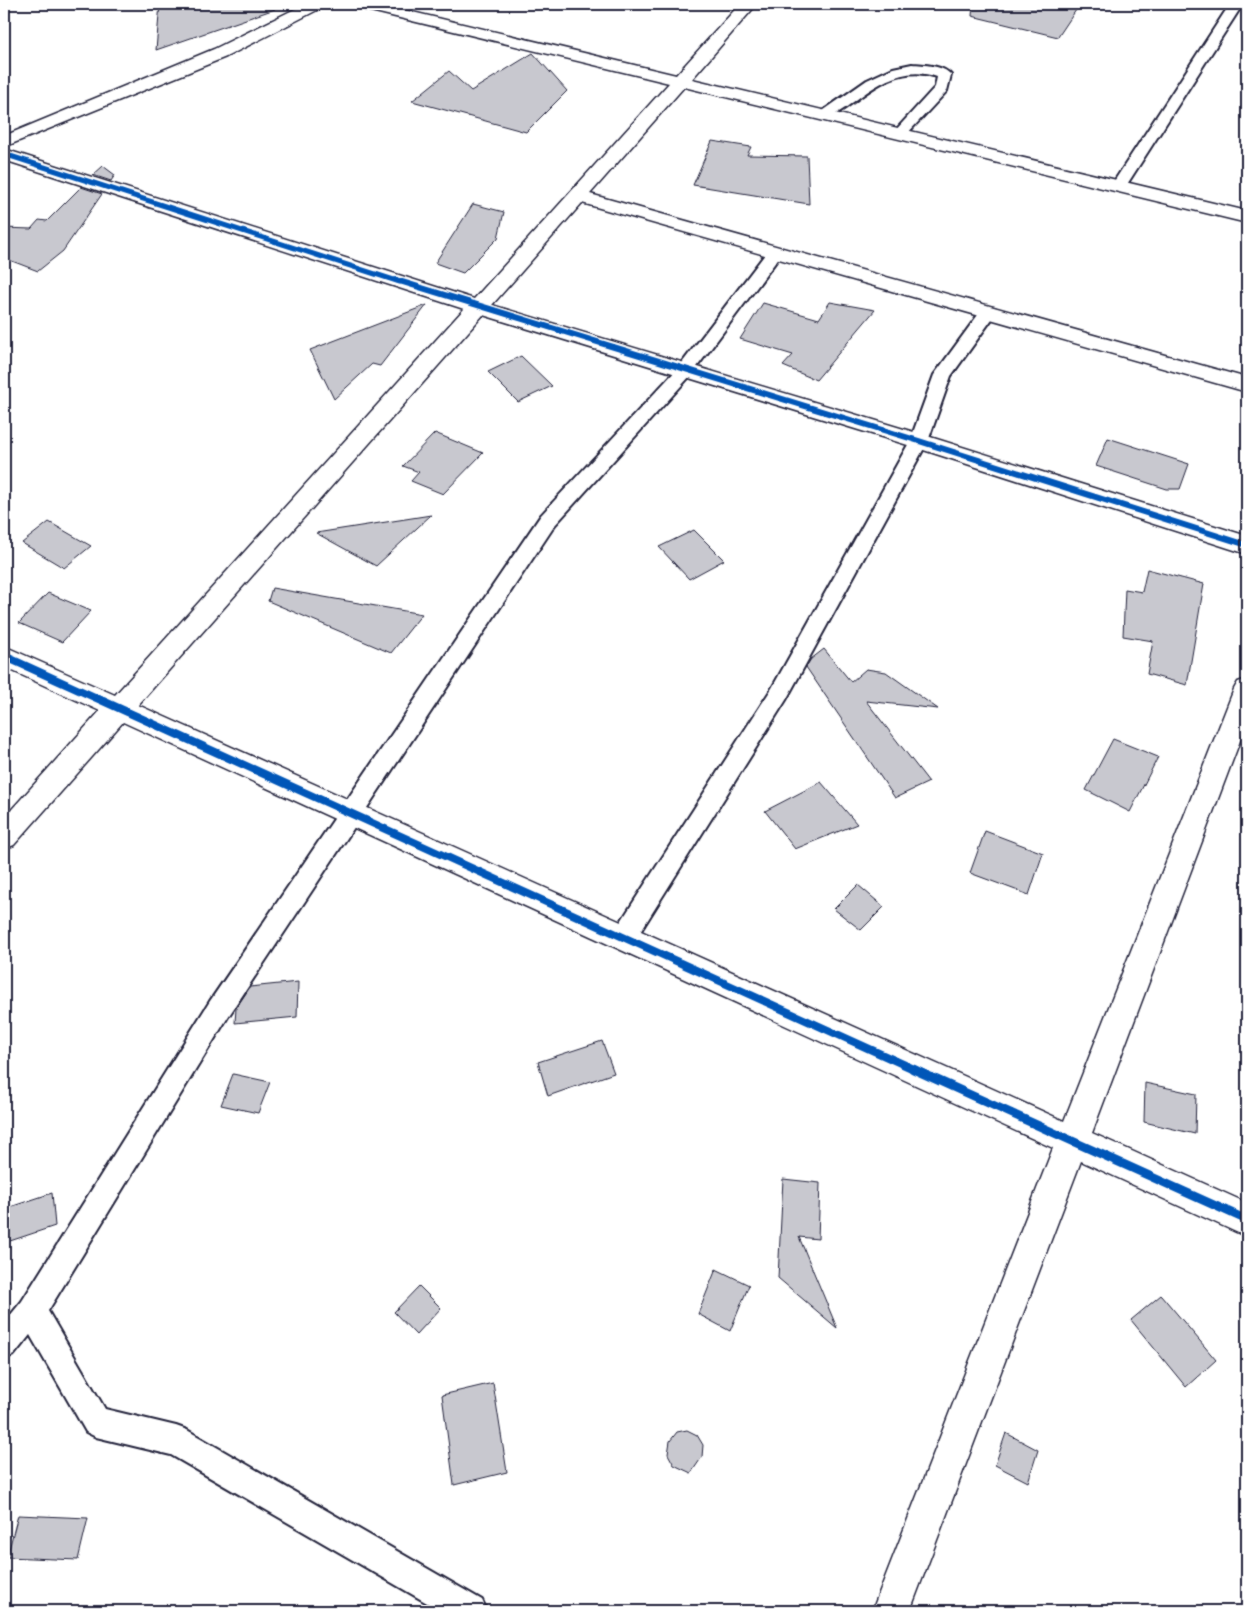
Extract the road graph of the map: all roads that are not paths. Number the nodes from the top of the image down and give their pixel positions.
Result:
1 (317, 4) edge
2 (360, 4) edge
3 (749, 4) edge
4 (1236, 4) edge
5 (681, 80) junction
6 (824, 115) junction
7 (900, 133) junction
8 (4, 142) edge
9 (4, 154) edge
10 (1119, 186) junction
11 (578, 196) junction
12 (1247, 217) edge
13 (775, 252) junction
14 (478, 307) junction
15 (989, 312) junction
16 (685, 371) junction
17 (1247, 385) edge
18 (919, 441) junction
19 (1247, 545) edge
20 (6, 659) edge
21 (1247, 689) edge
22 (119, 708) junction
23 (351, 813) junction
24 (4, 837) edge
25 (624, 937) junction
26 (1074, 1140) junction
27 (1247, 1220) edge
28 (32, 1311) junction
29 (4, 1345) edge
30 (471, 1611) edge
31 (891, 1611) edge

1 - 8 street
2 - 5 street
3 - 5 street
4 - 10 lane
5 - 6 street
5 - 11 street
6 - 7 street
6 - 7 lane
7 - 10 street
9 - 14 street
10 - 12 street
11 - 13 street
11 - 14 street
13 - 15 street
13 - 16 lane
14 - 16 street
14 - 22 street
15 - 17 street
15 - 18 lane
16 - 18 street
16 - 23 lane
18 - 19 street
18 - 25 lane
20 - 22 street
21 - 26 street
22 - 23 street
22 - 24 street
23 - 25 street
23 - 28 lane
25 - 26 street
26 - 27 street
26 - 31 street
28 - 29 lane
28 - 30 lane

